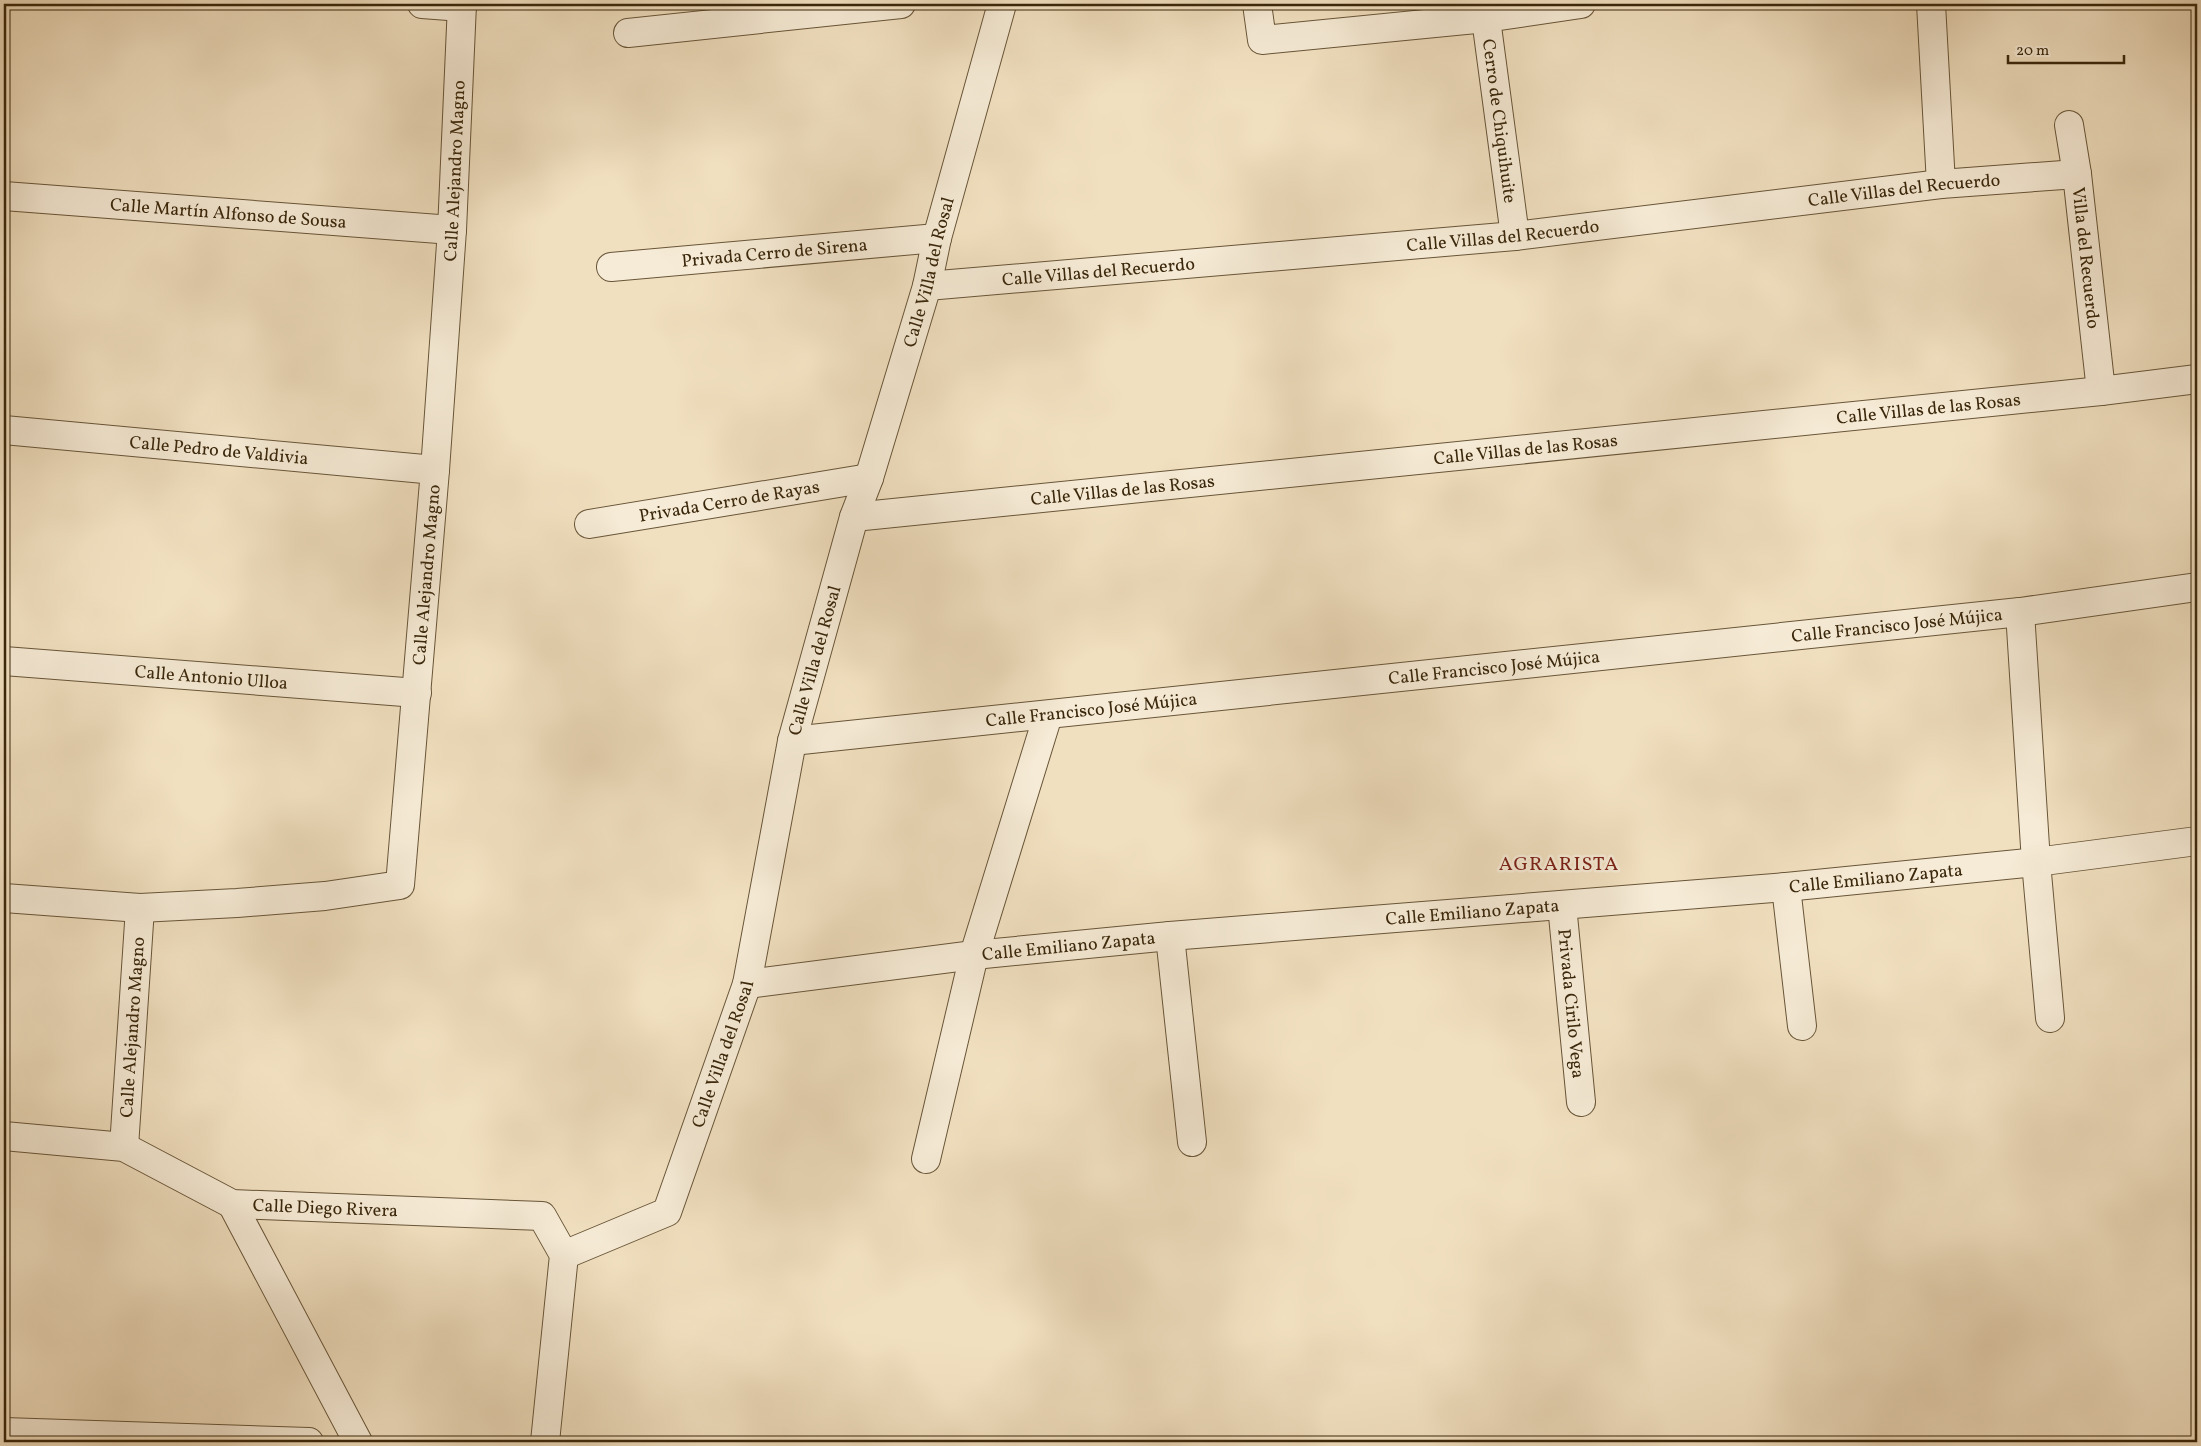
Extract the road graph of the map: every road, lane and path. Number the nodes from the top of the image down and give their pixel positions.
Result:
1 (422, 4) edge
2 (901, 4) edge
3 (1002, 4) edge
4 (1257, 4) edge
5 (1581, 4) edge
6 (1931, 4) edge
7 (462, 5) edge
8 (1485, 11) edge
9 (628, 33) dead end
10 (2069, 125) dead end
11 (2077, 174) junction
12 (1941, 184) junction
13 (4, 196) edge
14 (452, 230) junction
15 (1515, 236) junction
16 (937, 238) junction
17 (611, 267) dead end
18 (927, 286) junction
19 (2197, 379) edge
20 (2101, 391) junction
21 (4, 430) edge
22 (435, 470) junction
23 (869, 478) junction
24 (854, 517) junction
25 (589, 524) dead end
26 (2197, 587) edge
27 (2020, 612) junction
28 (4, 661) edge
29 (417, 693) junction
30 (1048, 714) junction
31 (792, 742) junction
32 (2197, 841) edge
33 (2036, 862) junction
34 (1786, 887) junction
35 (4, 898) edge
36 (1562, 905) junction
37 (140, 908) junction
38 (1170, 936) junction
39 (974, 955) junction
40 (747, 984) junction
41 (2050, 1018) dead end
42 (1802, 1026) dead end
43 (1581, 1102) dead end
44 (4, 1136) edge
45 (1192, 1142) dead end
46 (124, 1147) junction
47 (926, 1160) dead end
48 (232, 1204) junction
49 (564, 1255) junction
50 (4, 1432) edge
51 (310, 1442) edge
52 (358, 1442) edge
53 (545, 1442) edge

1 - 7 street
2 - 9 street
3 - 16 street, Calle Villa del Rosal
4 - 8 street
5 - 8 street
6 - 12 street
7 - 14 street, Calle Alejandro Magno
8 - 15 street, Cerro de Chiquihuite
10 - 11 street, Villa del Recuerdo
11 - 12 street, Calle Villas del Recuerdo
11 - 20 street, Villa del Recuerdo
12 - 15 street, Calle Villas del Recuerdo
13 - 14 street, Calle Martín Alfonso de Sousa
14 - 22 street, Calle Alejandro Magno
15 - 18 street, Calle Villas del Recuerdo
16 - 17 street, Privada Cerro de Sirena
16 - 18 street, Calle Villa del Rosal
18 - 23 street, Calle Villa del Rosal
19 - 20 street, Calle Villas de las Rosas
20 - 24 street, Calle Villas de las Rosas
21 - 22 street, Calle Pedro de Valdivia
22 - 29 street, Calle Alejandro Magno
23 - 24 street, Calle Villa del Rosal
23 - 25 street, Privada Cerro de Rayas
24 - 31 street, Calle Villa del Rosal
26 - 27 street, Calle Francisco José Mújica
27 - 30 street, Calle Francisco José Mújica
27 - 33 street
28 - 29 street, Calle Antonio Ulloa
29 - 37 street, Calle Alejandro Magno
30 - 31 street, Calle Francisco José Mújica
30 - 39 street
31 - 40 street, Calle Villa del Rosal
32 - 33 street, Calle Emiliano Zapata
33 - 34 street, Calle Emiliano Zapata
33 - 41 street
34 - 36 street, Calle Emiliano Zapata
34 - 42 street
35 - 37 street, Calle Alejandro Magno
36 - 38 street, Calle Emiliano Zapata
36 - 43 street, Privada Cirilo Vega
37 - 46 street, Calle Alejandro Magno
38 - 39 street, Calle Emiliano Zapata
38 - 45 street
39 - 40 street, Calle Emiliano Zapata
39 - 47 street
40 - 49 street, Calle Villa del Rosal
44 - 46 street
46 - 48 street, Calle Diego Rivera
48 - 49 street, Calle Diego Rivera
48 - 52 street
49 - 53 street
50 - 51 street

